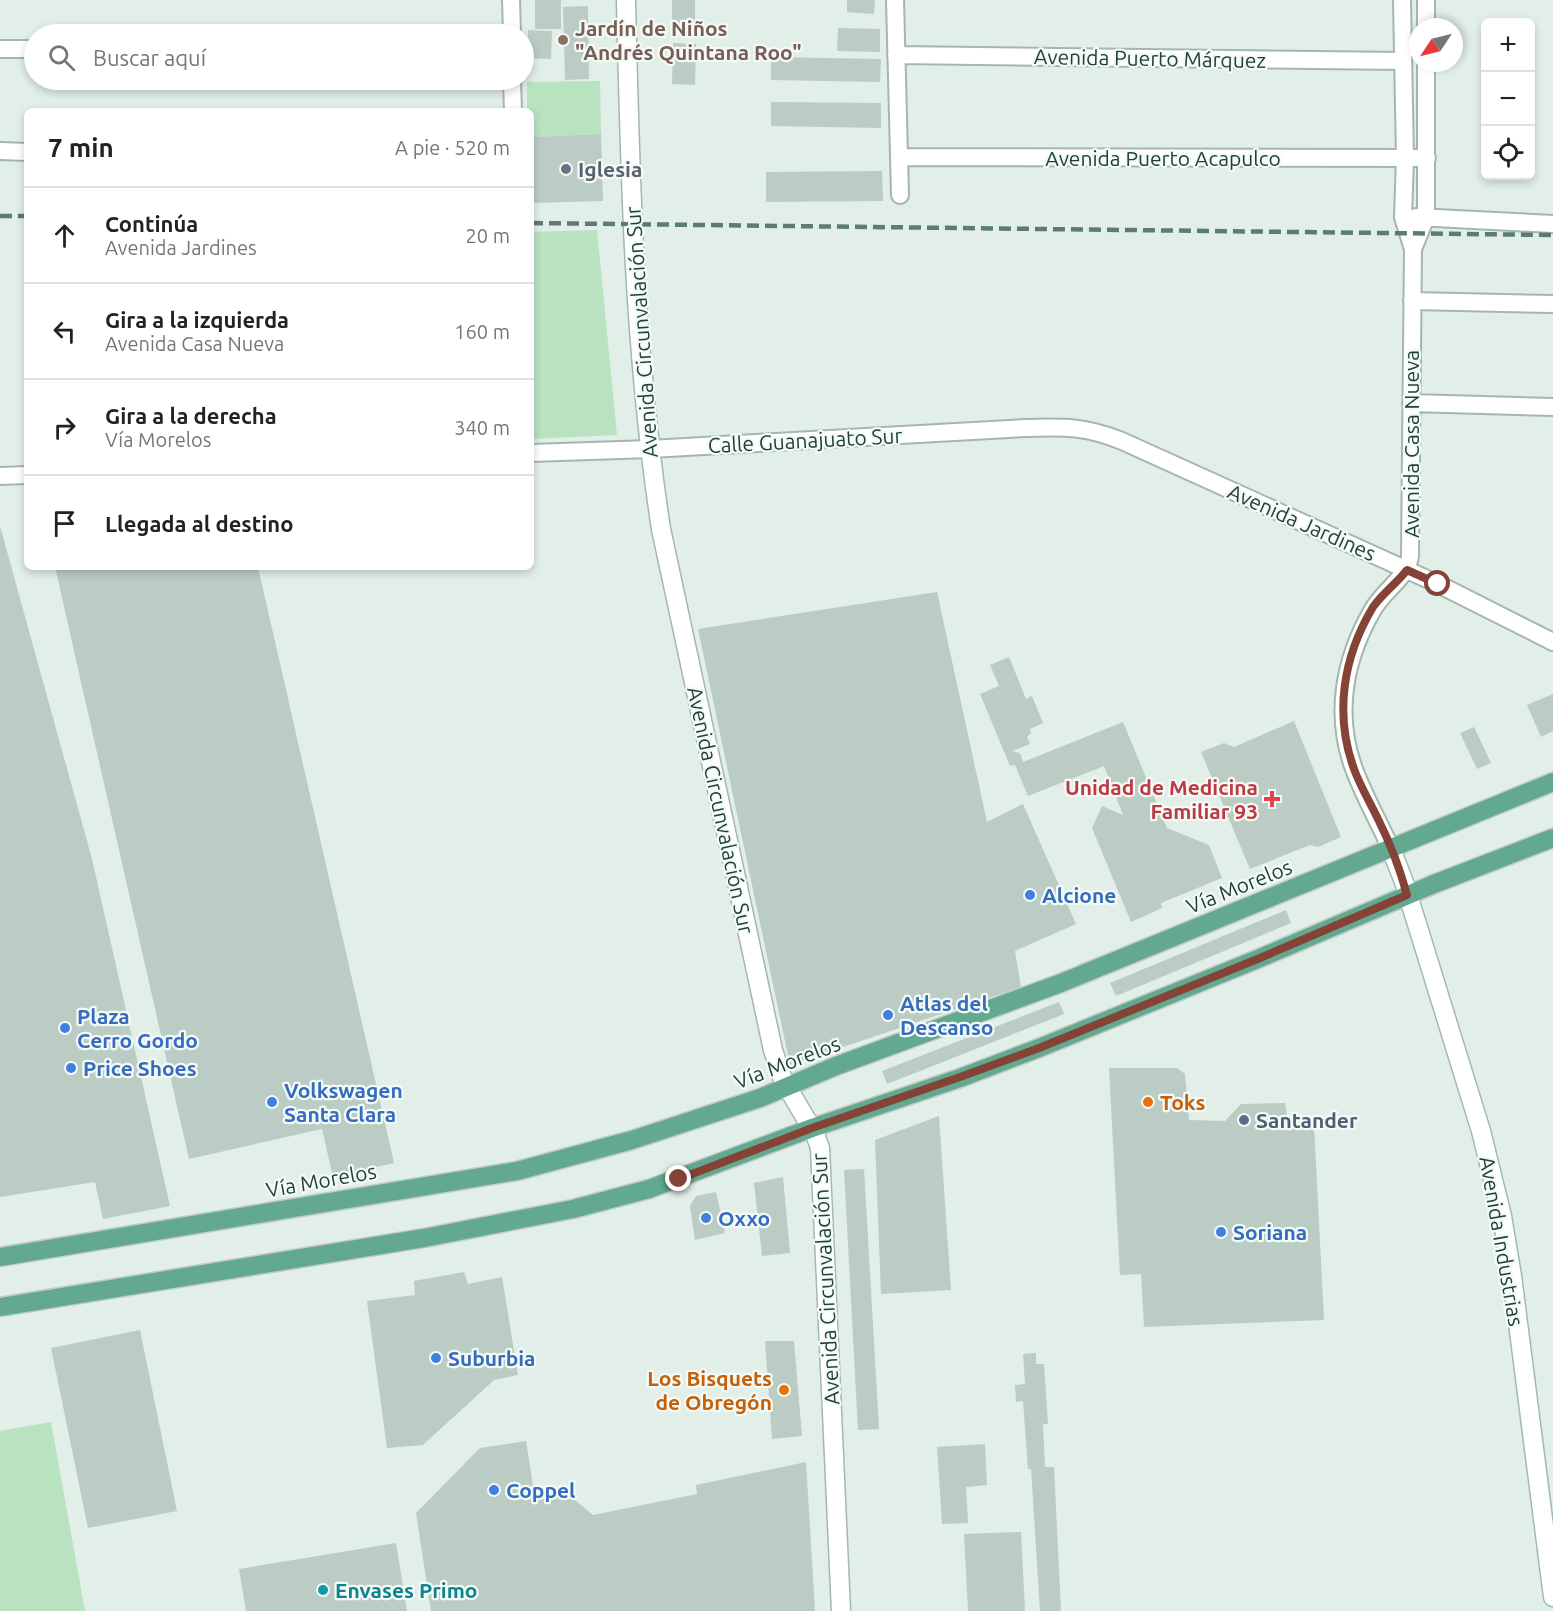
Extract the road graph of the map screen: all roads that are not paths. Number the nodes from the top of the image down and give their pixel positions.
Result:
1 (511, 0) edge
2 (626, 0) edge
3 (895, 0) edge
4 (1402, 0) edge
5 (1426, 0) edge
6 (1426, 18) edge
7 (512, 24) edge
8 (0, 49) edge
9 (24, 49) edge
10 (896, 55) junction
11 (1403, 61) junction
12 (1426, 72) edge
13 (512, 90) edge
14 (513, 108) edge
15 (0, 151) edge
16 (24, 152) edge
17 (899, 157) junction
18 (1405, 158) junction
19 (1427, 158) junction
20 (900, 195) dead end
21 (1403, 217) junction
22 (1426, 218) junction
23 (1553, 224) edge
24 (1413, 249) junction
25 (1412, 302) junction
26 (1553, 304) edge
27 (1411, 403) junction
28 (1553, 407) edge
29 (1079, 428) joint
30 (650, 448) junction
31 (534, 453) edge
32 (24, 475) edge
33 (0, 476) edge
34 (1407, 570) junction
35 (1553, 642) edge
36 (1553, 782) edge
37 (1553, 838) edge
38 (1391, 849) junction
39 (1407, 895) junction
40 (786, 1087) junction
41 (812, 1128) junction
42 (0, 1257) edge
43 (0, 1307) edge
44 (1553, 1597) edge
45 (841, 1611) edge

1 - 7 street
2 - 30 street, Avenida Circunvalación Sur
3 - 10 street
4 - 11 street, Avenida Casa Nueva
5 - 6 street
8 - 9 street
10 - 11 street, Avenida Puerto Márquez
10 - 17 street
11 - 18 street, Avenida Casa Nueva
12 - 19 street, Avenida Casa Nueva
13 - 14 street
15 - 16 street
17 - 18 street, Avenida Puerto Acapulco
17 - 20 street
18 - 19 street, Avenida Puerto Acapulco
18 - 21 street, Avenida Casa Nueva
19 - 22 street, Avenida Casa Nueva
21 - 22 street
21 - 24 street, Avenida Casa Nueva
22 - 23 street
22 - 24 street, Avenida Casa Nueva
24 - 25 street, Avenida Casa Nueva
25 - 26 street
25 - 27 street, Avenida Casa Nueva
27 - 28 street
27 - 34 street, Avenida Casa Nueva
29 - 30 street, Calle Guanajuato Sur
29 - 34 street, Avenida Jardines
30 - 31 street, Calle Guanajuato Sur
30 - 40 street, Avenida Circunvalación Sur
32 - 33 street
34 - 35 street, Avenida Jardines
34 - 38 street
36 - 38 main road, Vía Morelos
37 - 39 main road
38 - 39 street
38 - 40 main road, Vía Morelos
39 - 41 main road
39 - 44 street, Avenida Industrias
40 - 41 street, Avenida Circunvalación Sur
40 - 42 main road, Vía Morelos
41 - 43 main road
41 - 45 street, Avenida Circunvalación Sur

